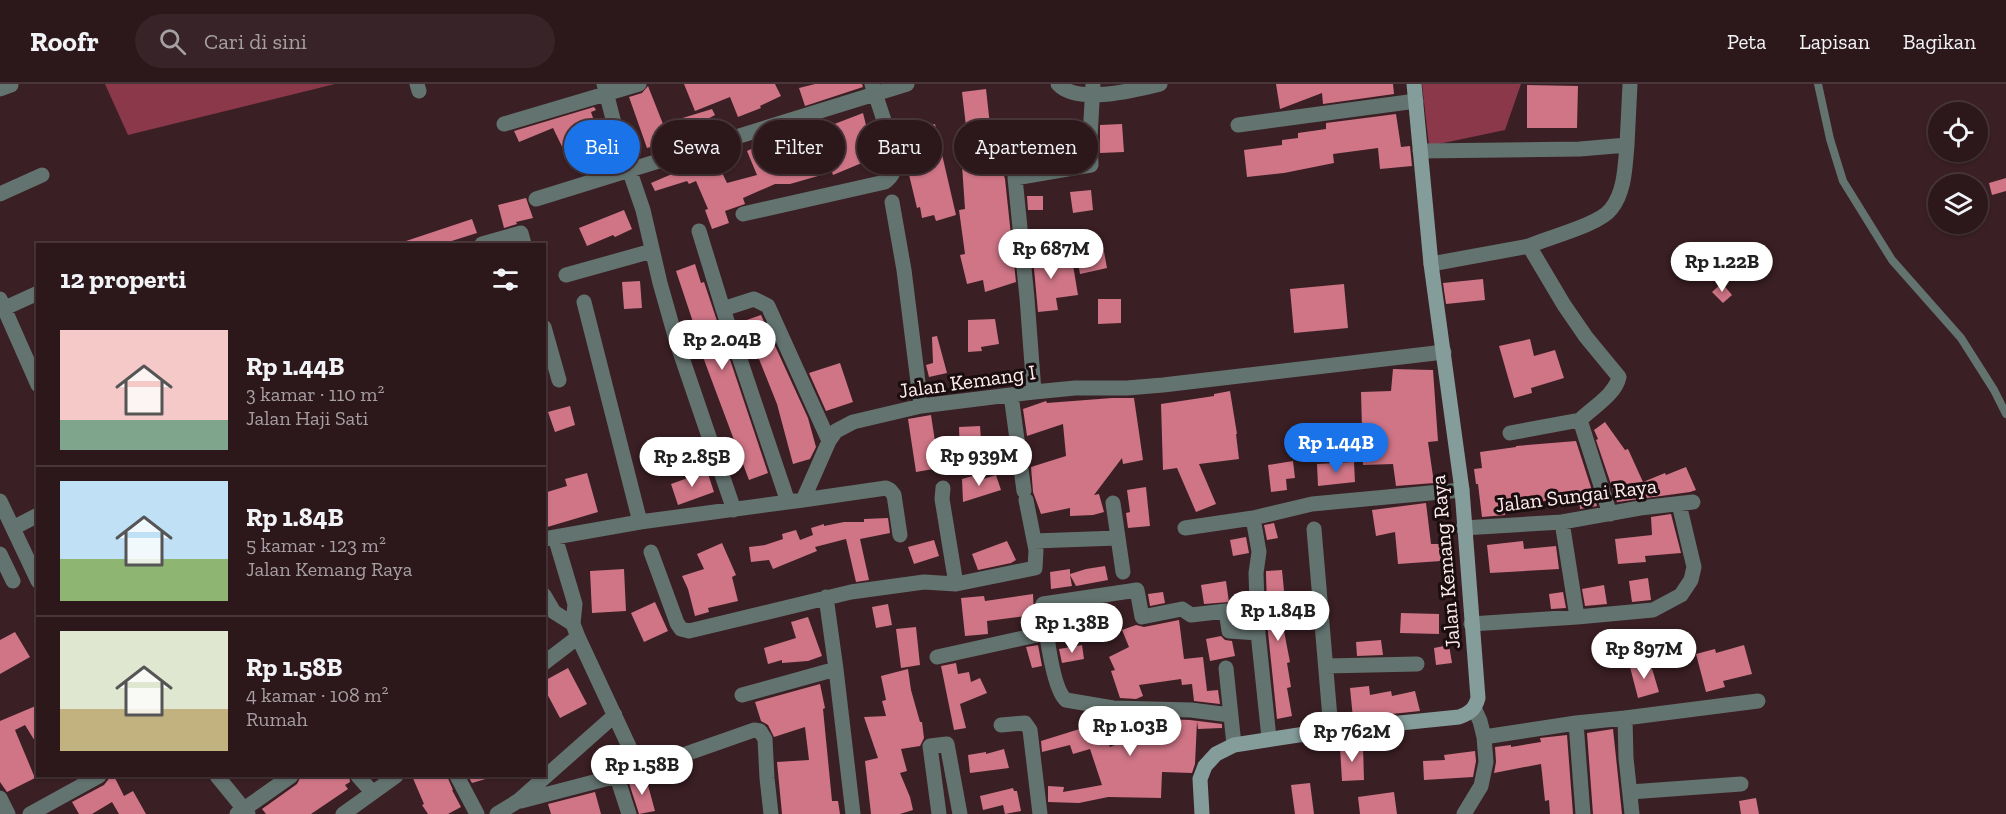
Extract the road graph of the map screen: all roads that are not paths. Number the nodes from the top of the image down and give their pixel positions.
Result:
1 (639, 84) edge
2 (907, 84) edge
3 (1058, 84) edge
4 (1160, 84) edge
5 (1414, 84) edge
6 (1630, 84) edge
7 (1818, 84) edge
8 (605, 88) edge
9 (873, 89) edge
10 (1093, 89) edge
11 (1416, 101) junction
12 (613, 120) edge
13 (504, 124) dead end
14 (1238, 125) dead end
15 (1627, 145) junction
16 (1420, 151) junction
17 (640, 166) edge
18 (42, 174) dead end
19 (616, 174) edge
20 (630, 174) edge
21 (0, 194) edge
22 (536, 199) dead end
23 (891, 202) dead end
24 (743, 214) dead end
25 (699, 231) dead end
26 (486, 243) edge
27 (524, 243) edge
28 (1530, 246) junction
29 (652, 251) junction
30 (1431, 264) junction
31 (566, 274) dead end
32 (36, 294) edge
33 (584, 302) dead end
34 (2, 304) edge
35 (723, 309) junction
36 (546, 334) edge
37 (1443, 352) junction
38 (36, 380) edge
39 (559, 380) dead end
40 (1034, 392) junction
41 (1011, 395) junction
42 (921, 406) junction
43 (2006, 414) edge
44 (1580, 420) junction
45 (1510, 433) dead end
46 (829, 441) junction
47 (943, 488) dead end
48 (1462, 490) junction
49 (0, 501) edge
50 (796, 501) junction
51 (1113, 503) dead end
52 (734, 510) junction
53 (1610, 514) junction
54 (36, 516) edge
55 (1253, 518) junction
56 (640, 522) junction
57 (1562, 522) junction
58 (13, 528) junction
59 (1185, 528) dead end
60 (1463, 528) junction
61 (1314, 529) dead end
62 (900, 535) dead end
63 (550, 538) edge
64 (1118, 538) junction
65 (1034, 541) junction
66 (651, 552) dead end
67 (0, 554) edge
68 (1123, 572) dead end
69 (36, 577) edge
70 (13, 581) dead end
71 (956, 584) junction
72 (826, 597) junction
73 (546, 598) edge
74 (1577, 617) junction
75 (1471, 624) junction
76 (575, 631) junction
77 (1046, 633) junction
78 (1258, 633) junction
79 (937, 657) dead end
80 (546, 661) edge
81 (1417, 664) dead end
82 (1326, 666) junction
83 (1226, 668) dead end
84 (836, 669) junction
85 (742, 695) dead end
86 (1758, 701) dead end
87 (1474, 708) junction
88 (615, 715) junction
89 (1230, 715) junction
90 (1625, 717) junction
91 (1576, 723) junction
92 (1001, 725) dead end
93 (1331, 730) junction
94 (1484, 737) junction
95 (1269, 738) junction
96 (1234, 745) junction
97 (640, 770) junction
98 (546, 776) edge
99 (97, 777) edge
100 (218, 777) edge
101 (290, 777) edge
102 (359, 777) edge
103 (394, 777) edge
104 (458, 777) edge
105 (545, 777) edge
106 (617, 777) junction
107 (1741, 784) dead end
108 (372, 792) junction
109 (1630, 792) junction
110 (0, 798) edge
111 (518, 801) junction
112 (243, 812) edge
113 (8, 814) edge
114 (30, 814) edge
115 (343, 814) edge
116 (477, 814) edge
117 (497, 814) edge
118 (629, 814) edge
119 (771, 814) edge
120 (853, 814) edge
121 (939, 814) edge
122 (960, 814) edge
123 (1041, 814) edge
124 (1202, 814) edge
125 (1464, 814) edge
126 (1583, 814) edge
127 (1632, 814) edge

1 - 8 street
2 - 9 street
3 - 10 street
4 - 10 street
5 - 11 street, Jalan Kemang Raya
6 - 15 street
7 - 43 lane
8 - 12 street
8 - 13 street
9 - 17 street
9 - 24 street
10 - 40 street
11 - 14 street
11 - 16 street, Jalan Kemang Raya
15 - 16 street
15 - 28 street
16 - 30 street, Jalan Kemang Raya
18 - 21 street
19 - 22 street
20 - 29 street
23 - 42 street
25 - 35 street
26 - 27 street
28 - 30 street
28 - 44 street
29 - 31 street
29 - 52 street
30 - 37 street, Jalan Kemang Raya
32 - 34 street
33 - 56 street
34 - 38 street
35 - 46 street
35 - 50 street
36 - 39 street
37 - 40 street, Jalan Kemang I
37 - 48 street, Jalan Kemang Raya
40 - 41 street, Jalan Kemang I
41 - 42 street, Jalan Kemang I
41 - 65 street
42 - 46 street, Jalan Kemang I
44 - 45 street
44 - 53 street
46 - 50 street, Jalan Kemang I
47 - 71 street
48 - 55 street
48 - 60 street, Jalan Kemang Raya
49 - 58 street
50 - 52 street
50 - 62 street
51 - 64 street
52 - 56 street
53 - 57 street, Jalan Sungai Raya
53 - 74 street, Jalan Sungai Raya
54 - 58 street
55 - 59 street
55 - 78 street
56 - 63 street
57 - 60 street, Jalan Sungai Raya
57 - 74 street
58 - 69 street
60 - 75 street, Jalan Kemang Raya
61 - 82 street
63 - 76 street
64 - 65 street
64 - 68 street
65 - 71 street
66 - 72 street
67 - 70 street
71 - 72 street
72 - 84 street
73 - 76 street
74 - 75 street
75 - 87 street, Jalan Kemang Raya
76 - 80 street
76 - 88 street
77 - 78 street
77 - 79 street
77 - 89 street
78 - 95 street
81 - 82 street
82 - 93 street
83 - 89 street
84 - 85 street
84 - 120 street
86 - 90 street
87 - 93 street
87 - 94 street
88 - 97 street
88 - 98 street
89 - 96 street
90 - 91 street
90 - 109 street
91 - 94 street
91 - 126 street
92 - 123 street
93 - 95 street
94 - 125 street
95 - 96 street
96 - 124 street
97 - 106 street
97 - 119 street
99 - 114 street
100 - 112 street
101 - 112 street
102 - 108 street
103 - 108 street
104 - 116 street
105 - 111 street
106 - 111 street
106 - 118 street
107 - 109 street
108 - 115 street
109 - 127 street
110 - 113 street
111 - 117 street
121 - 122 street

